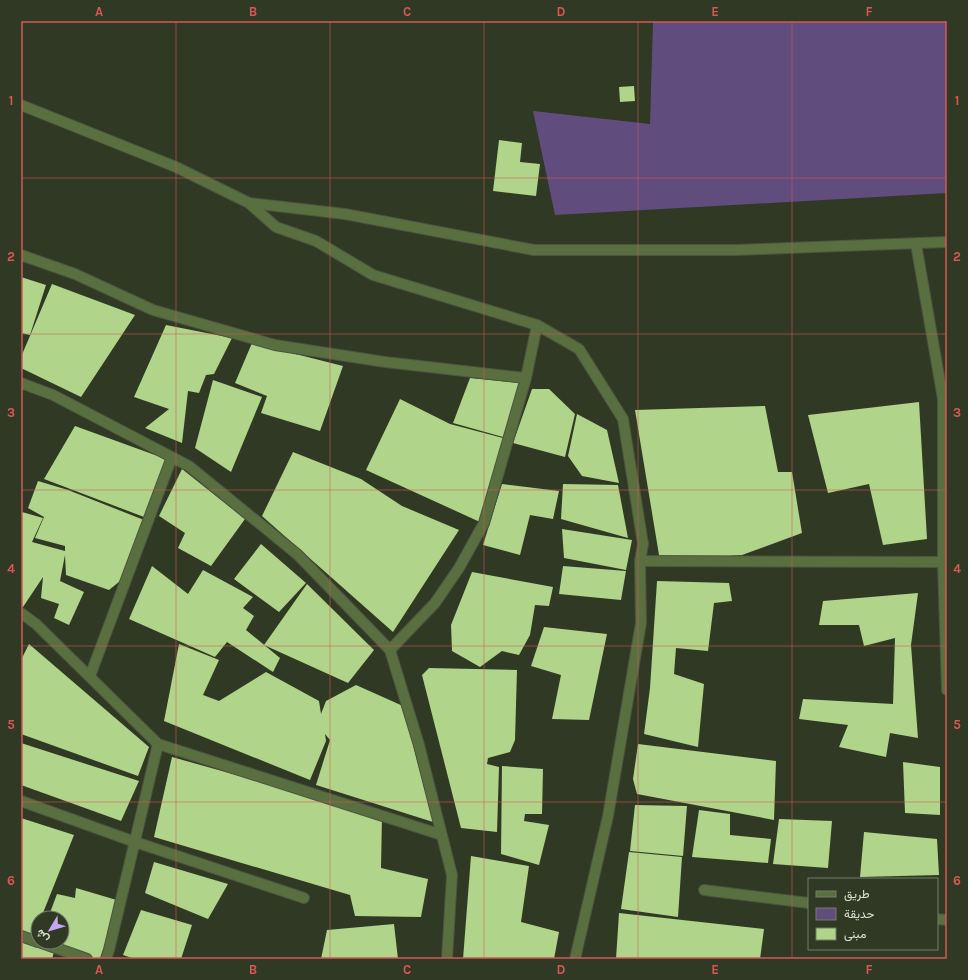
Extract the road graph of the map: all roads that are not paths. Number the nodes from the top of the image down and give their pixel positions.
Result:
1 (21, 105) edge
2 (249, 203) junction
3 (947, 242) edge
4 (916, 244) junction
5 (21, 255) edge
6 (537, 325) junction
7 (526, 378) junction
8 (21, 383) edge
9 (172, 457) junction
10 (640, 561) junction
11 (945, 562) edge
12 (21, 613) edge
13 (390, 650) junction
14 (90, 676) junction
15 (947, 690) edge
16 (158, 744) junction
17 (21, 801) edge
18 (442, 835) junction
19 (134, 842) junction
20 (704, 890) dead end
21 (304, 898) dead end
22 (808, 903) edge
23 (61, 950) edge
24 (87, 959) edge
25 (106, 959) edge
26 (447, 959) edge
27 (575, 959) edge

1 - 2 street
2 - 4 street
2 - 6 street
3 - 4 street
4 - 11 street
5 - 7 street
6 - 7 street
6 - 10 street
7 - 13 street
8 - 9 street
9 - 13 street
9 - 14 street
10 - 11 street
10 - 27 street
11 - 15 street
12 - 14 street
13 - 18 street
14 - 16 street
16 - 18 street
16 - 19 street
17 - 19 street
18 - 26 street
19 - 21 street
19 - 25 street
20 - 22 street
23 - 24 street

